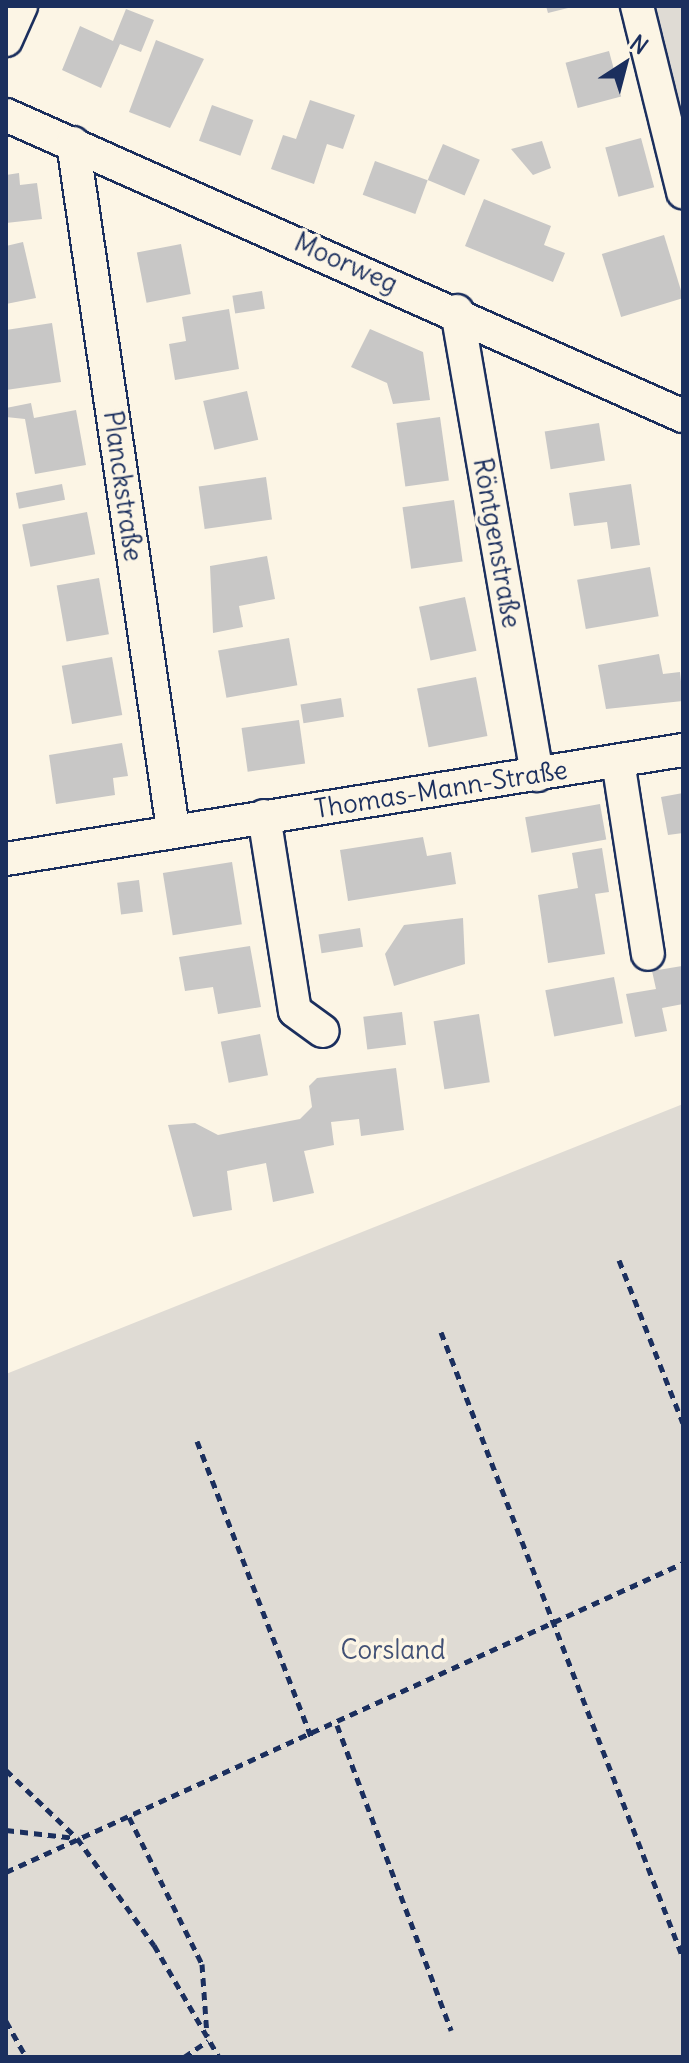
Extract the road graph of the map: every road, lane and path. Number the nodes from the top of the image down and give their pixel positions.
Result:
1 (21, 6) edge
2 (637, 6) edge
3 (6, 40) edge
4 (6, 115) edge
5 (73, 143) junction
6 (683, 192) edge
7 (457, 311) junction
8 (683, 416) edge
9 (683, 750) edge
10 (618, 761) junction
11 (537, 775) junction
12 (264, 816) junction
13 (173, 829) junction
14 (6, 859) edge
15 (648, 954) dead end
16 (323, 1031) dead end
17 (619, 1260) dead end
18 (441, 1332) dead end
19 (683, 1423) edge
20 (197, 1441) dead end
21 (683, 1563) edge
22 (553, 1622) junction
23 (337, 1725) junction
24 (311, 1737) junction
25 (6, 1770) edge
26 (123, 1819) junction
27 (6, 1830) edge
28 (77, 1838) junction
29 (6, 1872) edge
30 (683, 1958) edge
31 (6, 2021) edge
32 (451, 2030) dead end
33 (208, 2041) junction
34 (26, 2057) edge
35 (184, 2057) edge
36 (219, 2057) edge

1 - 3 street
2 - 6 street
4 - 5 street, Moorweg
5 - 7 street, Moorweg
5 - 13 street, Planckstraße
7 - 8 street, Moorweg
7 - 11 street, Röntgenstraße
9 - 10 street, Thomas-Mann-Straße
10 - 11 street, Thomas-Mann-Straße
10 - 15 street
11 - 12 street, Thomas-Mann-Straße
12 - 13 street, Thomas-Mann-Straße
12 - 16 street
13 - 14 street, Thomas-Mann-Straße
17 - 19 path
18 - 22 path
20 - 24 path
21 - 22 path
22 - 23 path
22 - 30 path
23 - 24 path
23 - 32 path
24 - 26 path
25 - 28 path
26 - 28 path
26 - 33 path
27 - 28 path
28 - 29 path
28 - 33 path
31 - 34 path
33 - 35 path
33 - 36 path

